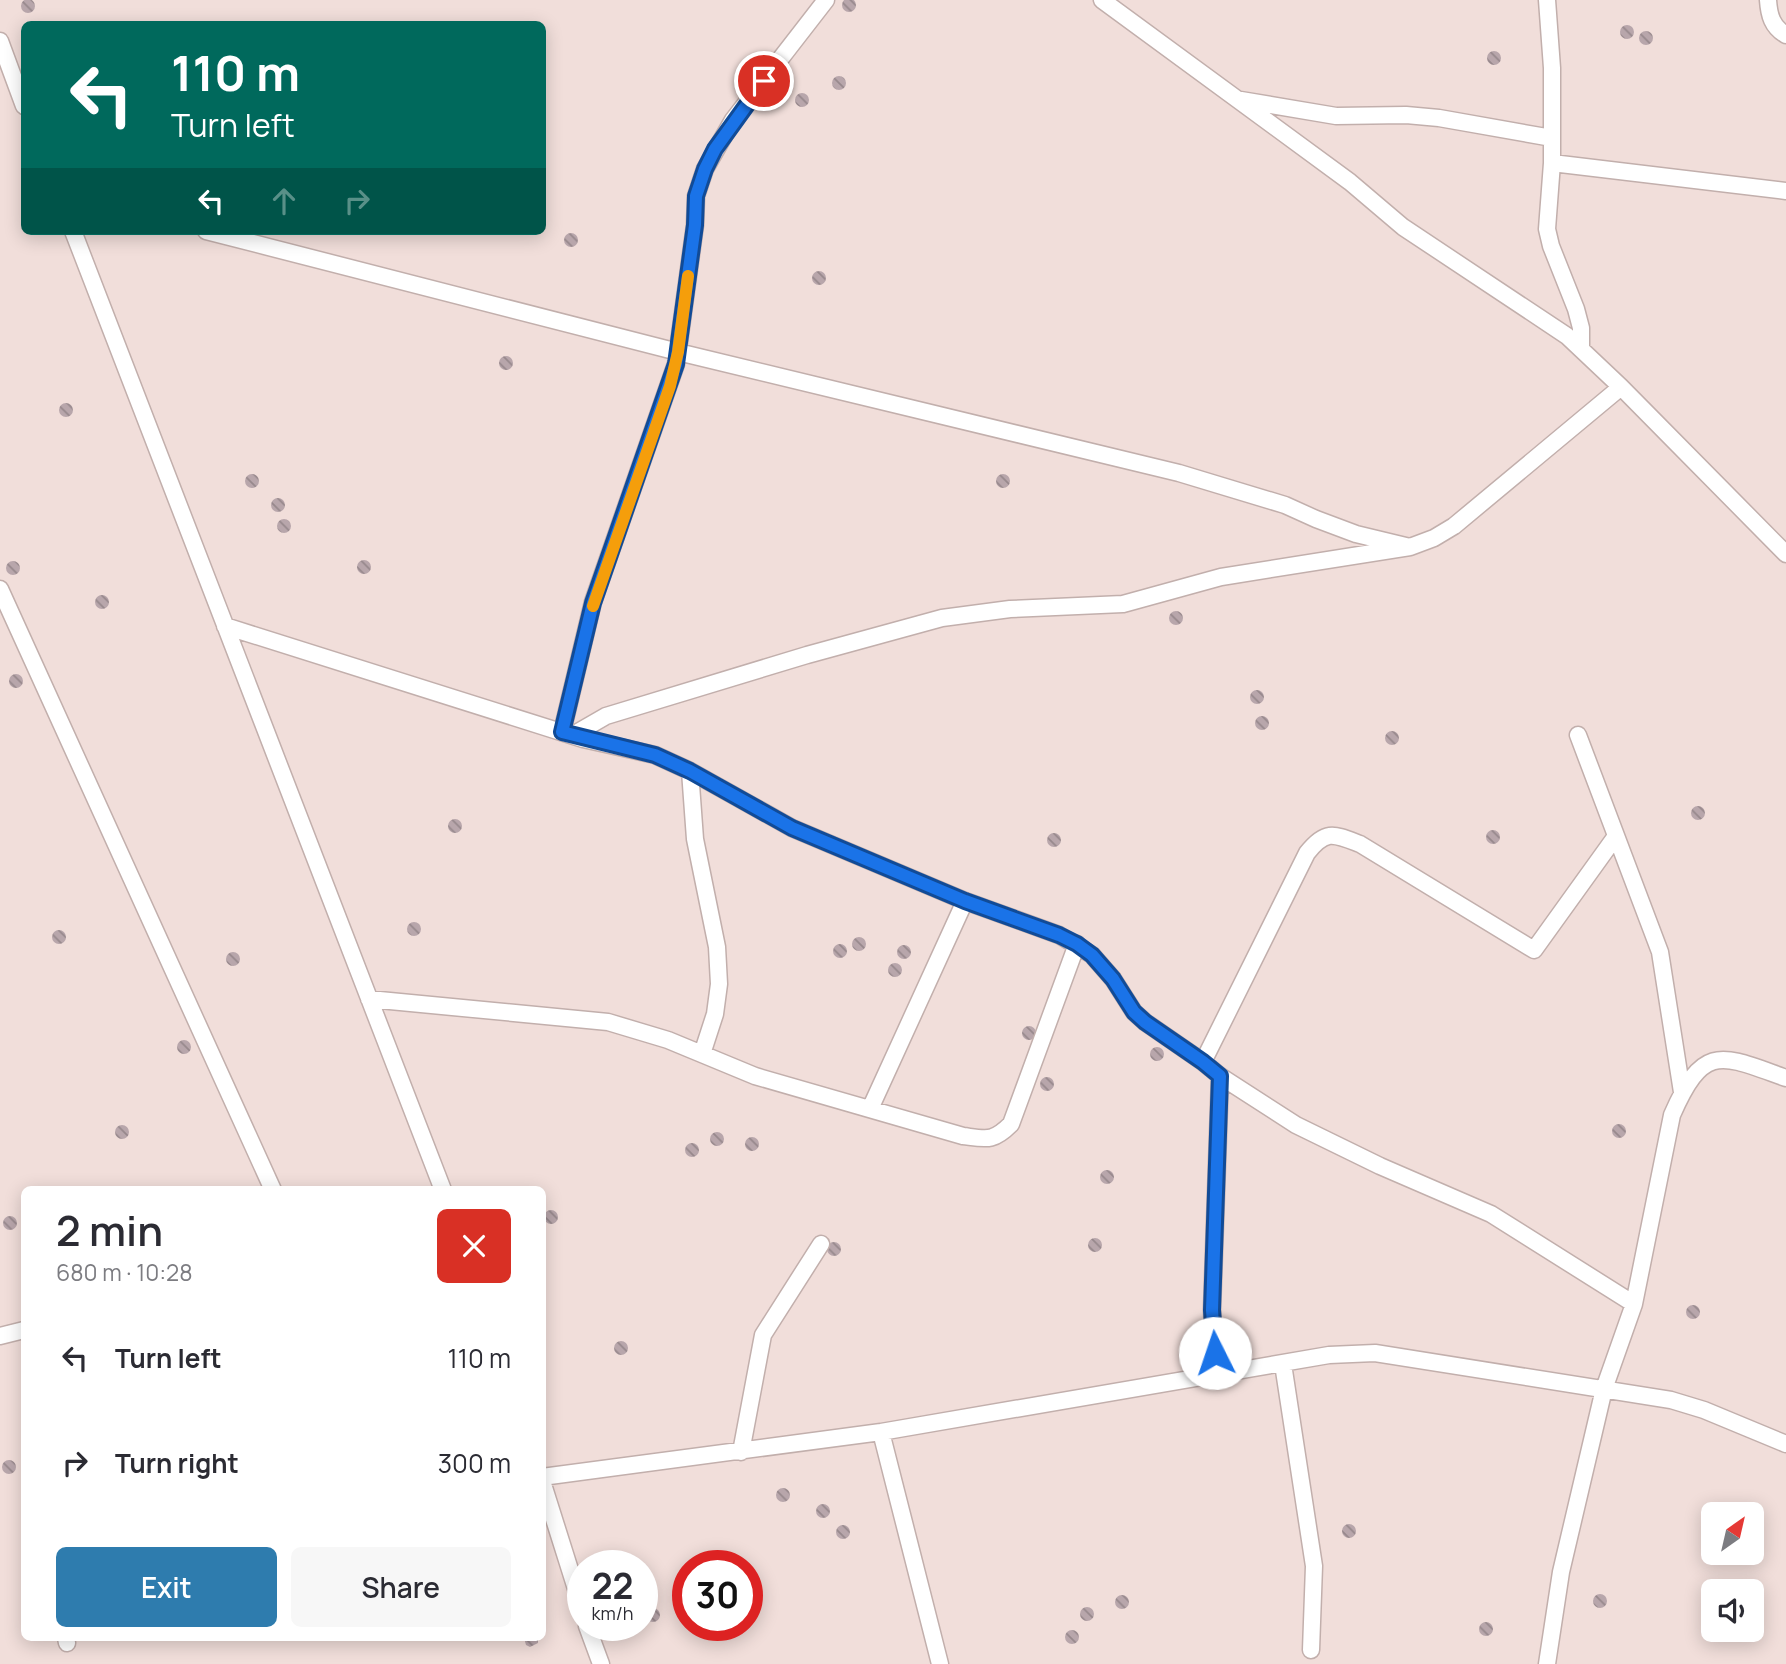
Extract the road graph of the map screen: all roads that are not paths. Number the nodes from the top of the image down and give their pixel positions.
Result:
1 (826, 0) edge
2 (1102, 0) edge
3 (1547, 0) edge
4 (1768, 0) edge
5 (1786, 35) edge
6 (0, 41) edge
7 (21, 90) edge
8 (1238, 100) junction
9 (1552, 138) junction
10 (1552, 163) junction
11 (1786, 191) edge
12 (75, 235) edge
13 (222, 235) edge
14 (1581, 349) junction
15 (678, 352) junction
16 (1621, 387) junction
17 (1410, 547) junction
18 (1786, 554) edge
19 (0, 589) edge
20 (4, 608) edge
21 (225, 626) junction
22 (568, 734) junction
23 (1578, 735) dead end
24 (690, 771) junction
25 (1616, 836) junction
26 (965, 901) junction
27 (1077, 944) junction
28 (369, 999) junction
29 (702, 1054) junction
30 (1203, 1062) junction
31 (1220, 1076) junction
32 (1786, 1078) edge
33 (1682, 1092) junction
34 (870, 1109) junction
35 (271, 1186) edge
36 (441, 1186) edge
37 (821, 1244) dead end
38 (1634, 1304) junction
39 (21, 1330) edge
40 (0, 1336) edge
41 (1283, 1364) junction
42 (1216, 1374) junction
43 (1604, 1389) junction
44 (881, 1432) junction
45 (1786, 1444) edge
46 (741, 1452) junction
47 (546, 1478) edge
48 (546, 1492) edge
49 (567, 1559) edge
50 (593, 1641) edge
51 (1311, 1650) dead end
52 (601, 1664) edge
53 (940, 1664) edge
54 (1546, 1664) edge

1 - 15 street
2 - 8 street
3 - 9 street
4 - 5 street
6 - 7 street
8 - 9 street
8 - 14 street
9 - 10 street
10 - 11 street
10 - 14 street
12 - 21 street
13 - 15 street
14 - 16 street
15 - 17 street
15 - 22 street
16 - 17 street
16 - 18 street
17 - 22 street
19 - 20 street
20 - 35 street
21 - 22 street
21 - 28 street
22 - 24 street
23 - 25 street
24 - 26 street
24 - 29 street
25 - 30 street
25 - 33 street
26 - 27 street
26 - 34 street
27 - 30 street
27 - 34 street
28 - 29 street
28 - 36 street
29 - 34 street
30 - 31 street
31 - 38 street
31 - 42 street
32 - 33 street
33 - 38 street
37 - 46 street
38 - 43 street
39 - 40 street
41 - 42 street
41 - 43 street
41 - 51 street
42 - 44 street
43 - 45 street
43 - 54 street
44 - 46 street
44 - 53 street
46 - 47 street
48 - 49 street
50 - 52 street

